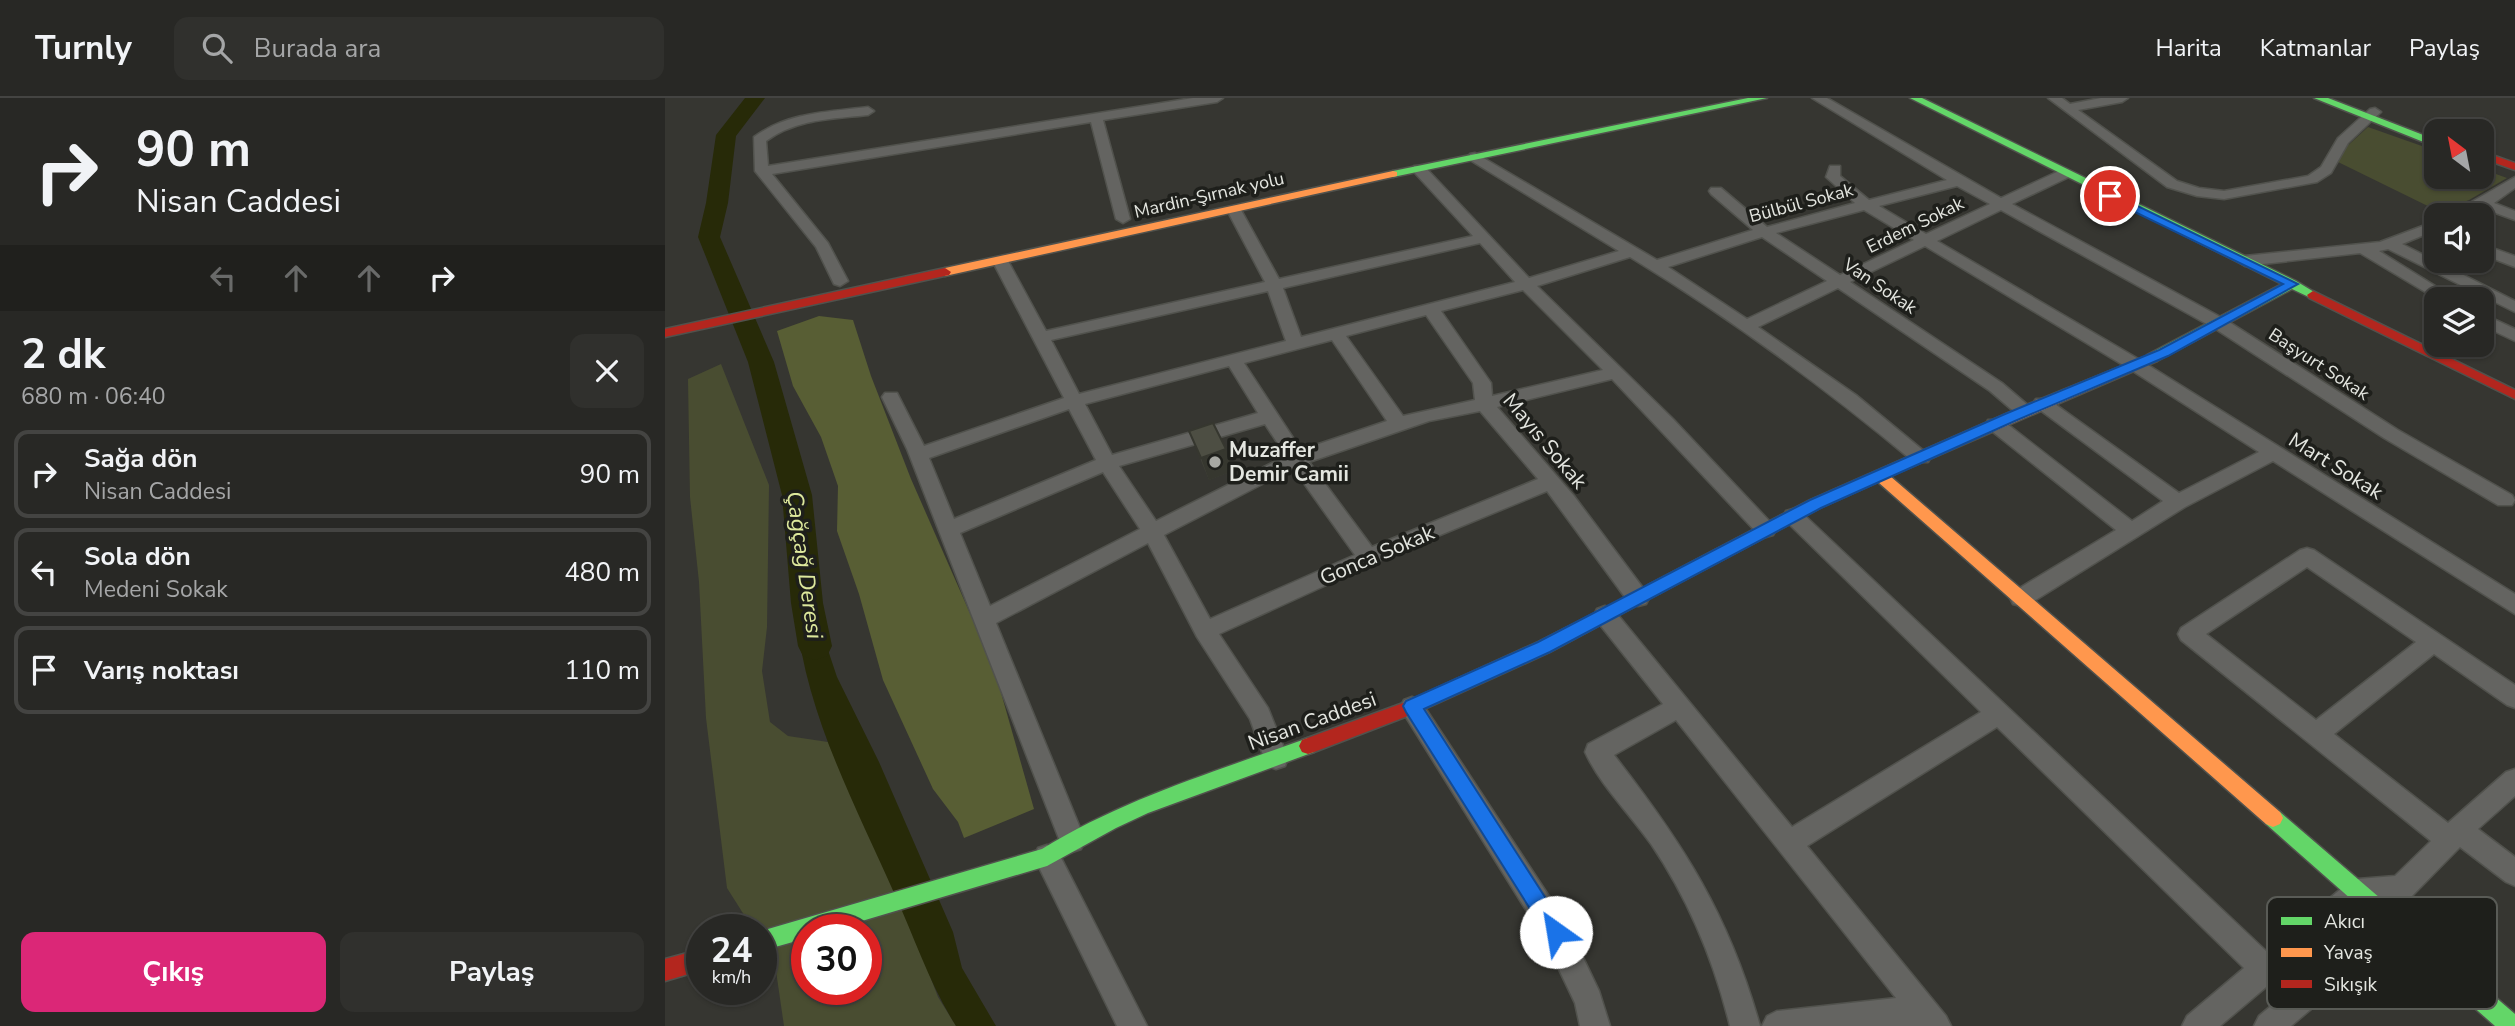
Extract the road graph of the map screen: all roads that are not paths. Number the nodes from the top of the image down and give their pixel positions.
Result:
1 (1217, 98) edge
2 (1698, 98) edge
3 (1762, 98) edge
4 (1818, 98) edge
5 (1915, 98) edge
6 (2054, 98) edge
7 (2122, 98) edge
8 (2319, 98) edge
9 (2339, 98) edge
10 (2067, 108) junction
11 (868, 111) dead end
12 (2372, 115) junction
13 (1096, 117) junction
14 (2424, 132) edge
15 (2424, 139) edge
16 (1475, 157) junction
17 (2494, 159) edge
18 (2494, 167) edge
19 (2515, 167) edge
20 (1419, 169) junction
21 (1835, 169) dead end
22 (762, 171) junction
23 (2064, 174) junction
24 (2515, 175) edge
25 (1958, 181) junction
26 (2515, 181) edge
27 (1716, 191) dead end
28 (2481, 203) edge
29 (2002, 204) junction
30 (1866, 205) junction
31 (2494, 208) edge
32 (1234, 210) junction
33 (2515, 216) edge
34 (1123, 219) junction
35 (2424, 231) edge
36 (1764, 232) junction
37 (1483, 238) junction
38 (1926, 241) junction
39 (2390, 244) junction
40 (2364, 249) junction
41 (1632, 252) junction
42 (2494, 253) edge
43 (2245, 261) junction
44 (1001, 262) junction
45 (2515, 262) edge
46 (1655, 266) junction
47 (840, 281) junction
48 (1840, 283) junction
49 (1526, 284) junction
50 (2292, 284) junction
51 (1274, 285) junction
52 (2428, 287) edge
53 (776, 302) junction
54 (2515, 307) edge
55 (1430, 309) junction
56 (669, 324) edge
57 (2220, 324) junction
58 (2494, 325) edge
59 (1744, 327) junction
60 (1336, 332) junction
61 (2515, 336) edge
62 (1039, 338) junction
63 (1295, 343) junction
64 (1234, 359) junction
65 (2134, 364) junction
66 (1615, 373) junction
67 (2515, 395) edge
68 (891, 397) dead end
69 (1074, 401) junction
70 (1484, 404) junction
71 (2033, 407) junction
72 (1270, 416) junction
73 (1399, 424) junction
74 (1995, 424) junction
75 (2272, 453) junction
76 (918, 455) junction
77 (1921, 457) junction
78 (1297, 459) junction
79 (1107, 463) junction
80 (1879, 475) junction
81 (1551, 482) junction
82 (2505, 500) dead end
83 (2178, 502) junction
84 (1793, 516) junction
85 (947, 530) junction
86 (1766, 530) junction
87 (2130, 530) junction
88 (1152, 531) junction
89 (1368, 558) junction
90 (1638, 598) junction
91 (2021, 598) junction
92 (2515, 605) edge
93 (1605, 615) junction
94 (985, 620) junction
95 (1205, 631) junction
96 (2433, 642) junction
97 (2515, 698) edge
98 (1412, 706) junction
99 (1678, 707) junction
100 (1998, 715) junction
101 (2317, 734) junction
102 (1276, 758) junction
103 (2515, 780) edge
104 (2455, 835) junction
105 (1072, 841) junction
106 (1789, 843) junction
107 (1047, 857) junction
108 (2515, 873) edge
109 (2400, 889) junction
110 (2358, 892) junction
111 (2352, 897) edge
112 (2364, 897) edge
113 (2398, 897) edge
114 (777, 936) edge
115 (686, 964) edge
116 (2265, 968) joint
117 (665, 970) edge
118 (2289, 1009) edge
119 (2492, 1009) edge
120 (1592, 1014) edge
121 (1929, 1018) edge
122 (1132, 1026) edge
123 (1745, 1026) edge
124 (1777, 1026) edge
125 (2197, 1026) edge
126 (2269, 1026) edge
127 (2512, 1026) edge

1 - 13 street
2 - 34 main road, Mardin-Şırnak yolu
3 - 16 main road, Mardin-Şırnak yolu
4 - 25 street, Başyurt Sokak
5 - 23 main road
6 - 10 street
7 - 10 street
8 - 12 main road
9 - 12 main road
10 - 12 street
11 - 22 street
12 - 14 main road
12 - 15 main road
13 - 22 street
13 - 34 street
16 - 20 main road, Mardin-Şırnak yolu
16 - 41 street
17 - 19 main road
18 - 24 main road
20 - 32 main road, Mardin-Şırnak yolu
20 - 37 street
21 - 30 street, Mart Sokak
22 - 47 street
23 - 29 street, Erdem Sokak
23 - 43 main road
25 - 29 street, Başyurt Sokak
25 - 30 street, Bülbül Sokak
26 - 28 street
27 - 36 street, Van Sokak
29 - 38 street, Erdem Sokak
29 - 57 street, Başyurt Sokak
30 - 36 street, Bülbül Sokak
30 - 38 street, Mart Sokak
31 - 33 street
32 - 44 main road, Mardin-Şırnak yolu
32 - 51 street
34 - 47 main road, Mardin-Şırnak yolu
35 - 39 street
36 - 46 street, Bülbül Sokak
36 - 48 street, Van Sokak
37 - 49 street
37 - 51 street
38 - 48 street, Erdem Sokak
38 - 65 street, Mart Sokak
39 - 40 street
39 - 54 street
40 - 43 street
40 - 52 street
41 - 46 street
41 - 49 street
42 - 45 street
43 - 50 main road
44 - 53 main road, Mardin-Şırnak yolu
44 - 62 street
46 - 59 street
47 - 53 main road, Mardin-Şırnak yolu
48 - 59 street, Erdem Sokak
48 - 71 street, Van Sokak
49 - 55 street
49 - 66 street
50 - 57 main road, Nisan Caddesi
50 - 67 main road
51 - 62 street
51 - 63 street
53 - 56 main road, Mardin-Şırnak yolu
55 - 60 street
55 - 70 street, Mayıs Sokak
57 - 65 main road, Nisan Caddesi
57 - 82 street, Başyurt Sokak
58 - 61 street
59 - 77 street
60 - 63 street
60 - 73 street
62 - 69 street
63 - 64 street
64 - 69 street
64 - 72 street
65 - 71 main road, Nisan Caddesi
65 - 75 street, Mart Sokak
66 - 70 street
66 - 86 street
68 - 76 street
69 - 76 street
69 - 79 street
70 - 73 street
70 - 81 street, Mayıs Sokak
71 - 74 main road, Nisan Caddesi
71 - 83 street, Van Sokak
72 - 78 street
72 - 79 street
73 - 78 street
74 - 77 main road, Nisan Caddesi
74 - 87 street
75 - 83 street
75 - 92 street, Mart Sokak
76 - 85 street
77 - 80 main road, Nisan Caddesi
78 - 88 street
78 - 89 street
79 - 85 street
79 - 88 street
80 - 84 main road, Nisan Caddesi
80 - 91 main road
81 - 89 street, Gonca Sokak
81 - 90 street, Mayıs Sokak
83 - 87 street
84 - 86 main road, Nisan Caddesi
84 - 100 street
85 - 94 street
86 - 90 main road, Nisan Caddesi
87 - 91 street
88 - 94 street
88 - 95 street
89 - 95 street, Gonca Sokak
90 - 93 main road, Nisan Caddesi
91 - 110 main road
93 - 98 main road, Nisan Caddesi
93 - 99 street
94 - 105 street
95 - 102 street
96 - 97 street
96 - 101 street
96 - 101 street
98 - 102 main road, Nisan Caddesi
98 - 120 street
99 - 106 street
99 - 123 street
100 - 106 street
100 - 116 street
101 - 104 street
102 - 105 main road, Nisan Caddesi
103 - 104 street
104 - 108 street
104 - 109 street
105 - 107 main road, Nisan Caddesi
106 - 121 street
107 - 114 main road, Nisan Caddesi
107 - 122 street
109 - 110 street
109 - 113 street
110 - 111 street
110 - 112 main road
115 - 117 main road
116 - 125 street
118 - 126 street
119 - 127 main road
121 - 124 street

